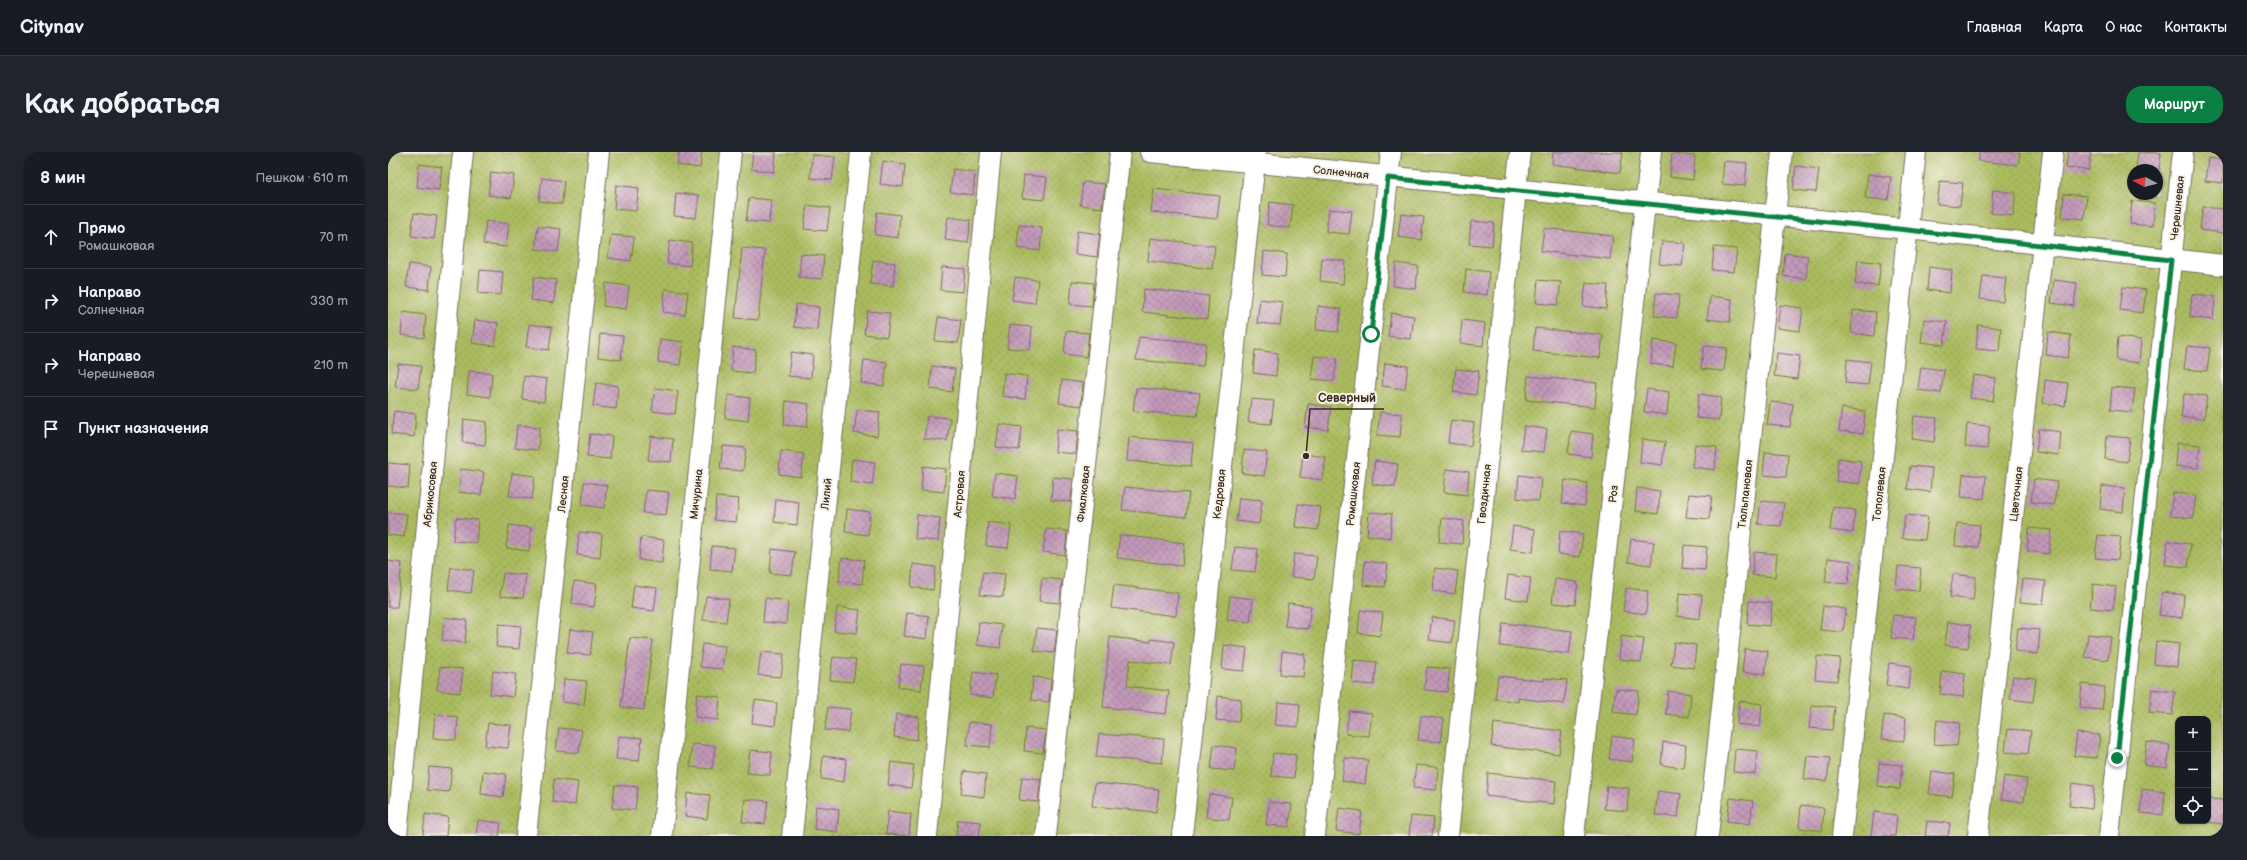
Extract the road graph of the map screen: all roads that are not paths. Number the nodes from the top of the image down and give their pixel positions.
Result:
1 (463, 152) edge
2 (599, 152) edge
3 (731, 152) edge
4 (861, 152) edge
5 (991, 152) edge
6 (1120, 152) edge
7 (1150, 152) edge
8 (1391, 152) edge
9 (1520, 152) edge
10 (1651, 152) edge
11 (1782, 152) edge
12 (1916, 152) edge
13 (2053, 152) edge
14 (2183, 152) edge
15 (1255, 157) edge
16 (1388, 178) junction
17 (1516, 189) junction
18 (1645, 202) junction
19 (1775, 216) junction
20 (1908, 230) junction
21 (2044, 246) junction
22 (2171, 260) junction
23 (2223, 265) edge
24 (397, 836) edge
25 (526, 836) edge
26 (662, 836) edge
27 (792, 836) edge
28 (927, 836) edge
29 (1046, 836) edge
30 (1182, 836) edge
31 (1315, 836) edge
32 (1448, 836) edge
33 (1574, 836) edge
34 (1708, 836) edge
35 (1842, 836) edge
36 (1978, 836) edge
37 (2109, 836) edge

1 - 24 street, Абрикосовая
2 - 25 street, Лесная
3 - 26 street, Мичурина
4 - 27 street, Лилий
5 - 28 street, Астровая
6 - 29 street, Фиалковая
7 - 15 street, Солнечная
8 - 16 street, Ромашковая
9 - 17 street, Гвоздичная
10 - 18 street, Роз
11 - 19 street, Тюльпановая
12 - 20 street, Тополевая
13 - 21 street, Цветочная
14 - 22 street, Черешневая
15 - 16 street, Солнечная
15 - 30 street, Кедровая
16 - 17 street, Солнечная
16 - 31 street, Ромашковая
17 - 18 street, Солнечная
17 - 32 street, Гвоздичная
18 - 19 street, Солнечная
18 - 33 street, Роз
19 - 20 street, Солнечная
19 - 34 street, Тюльпановая
20 - 21 street, Солнечная
20 - 35 street, Тополевая
21 - 22 street, Солнечная
21 - 36 street, Цветочная
22 - 23 street, Солнечная
22 - 37 street, Черешневая

